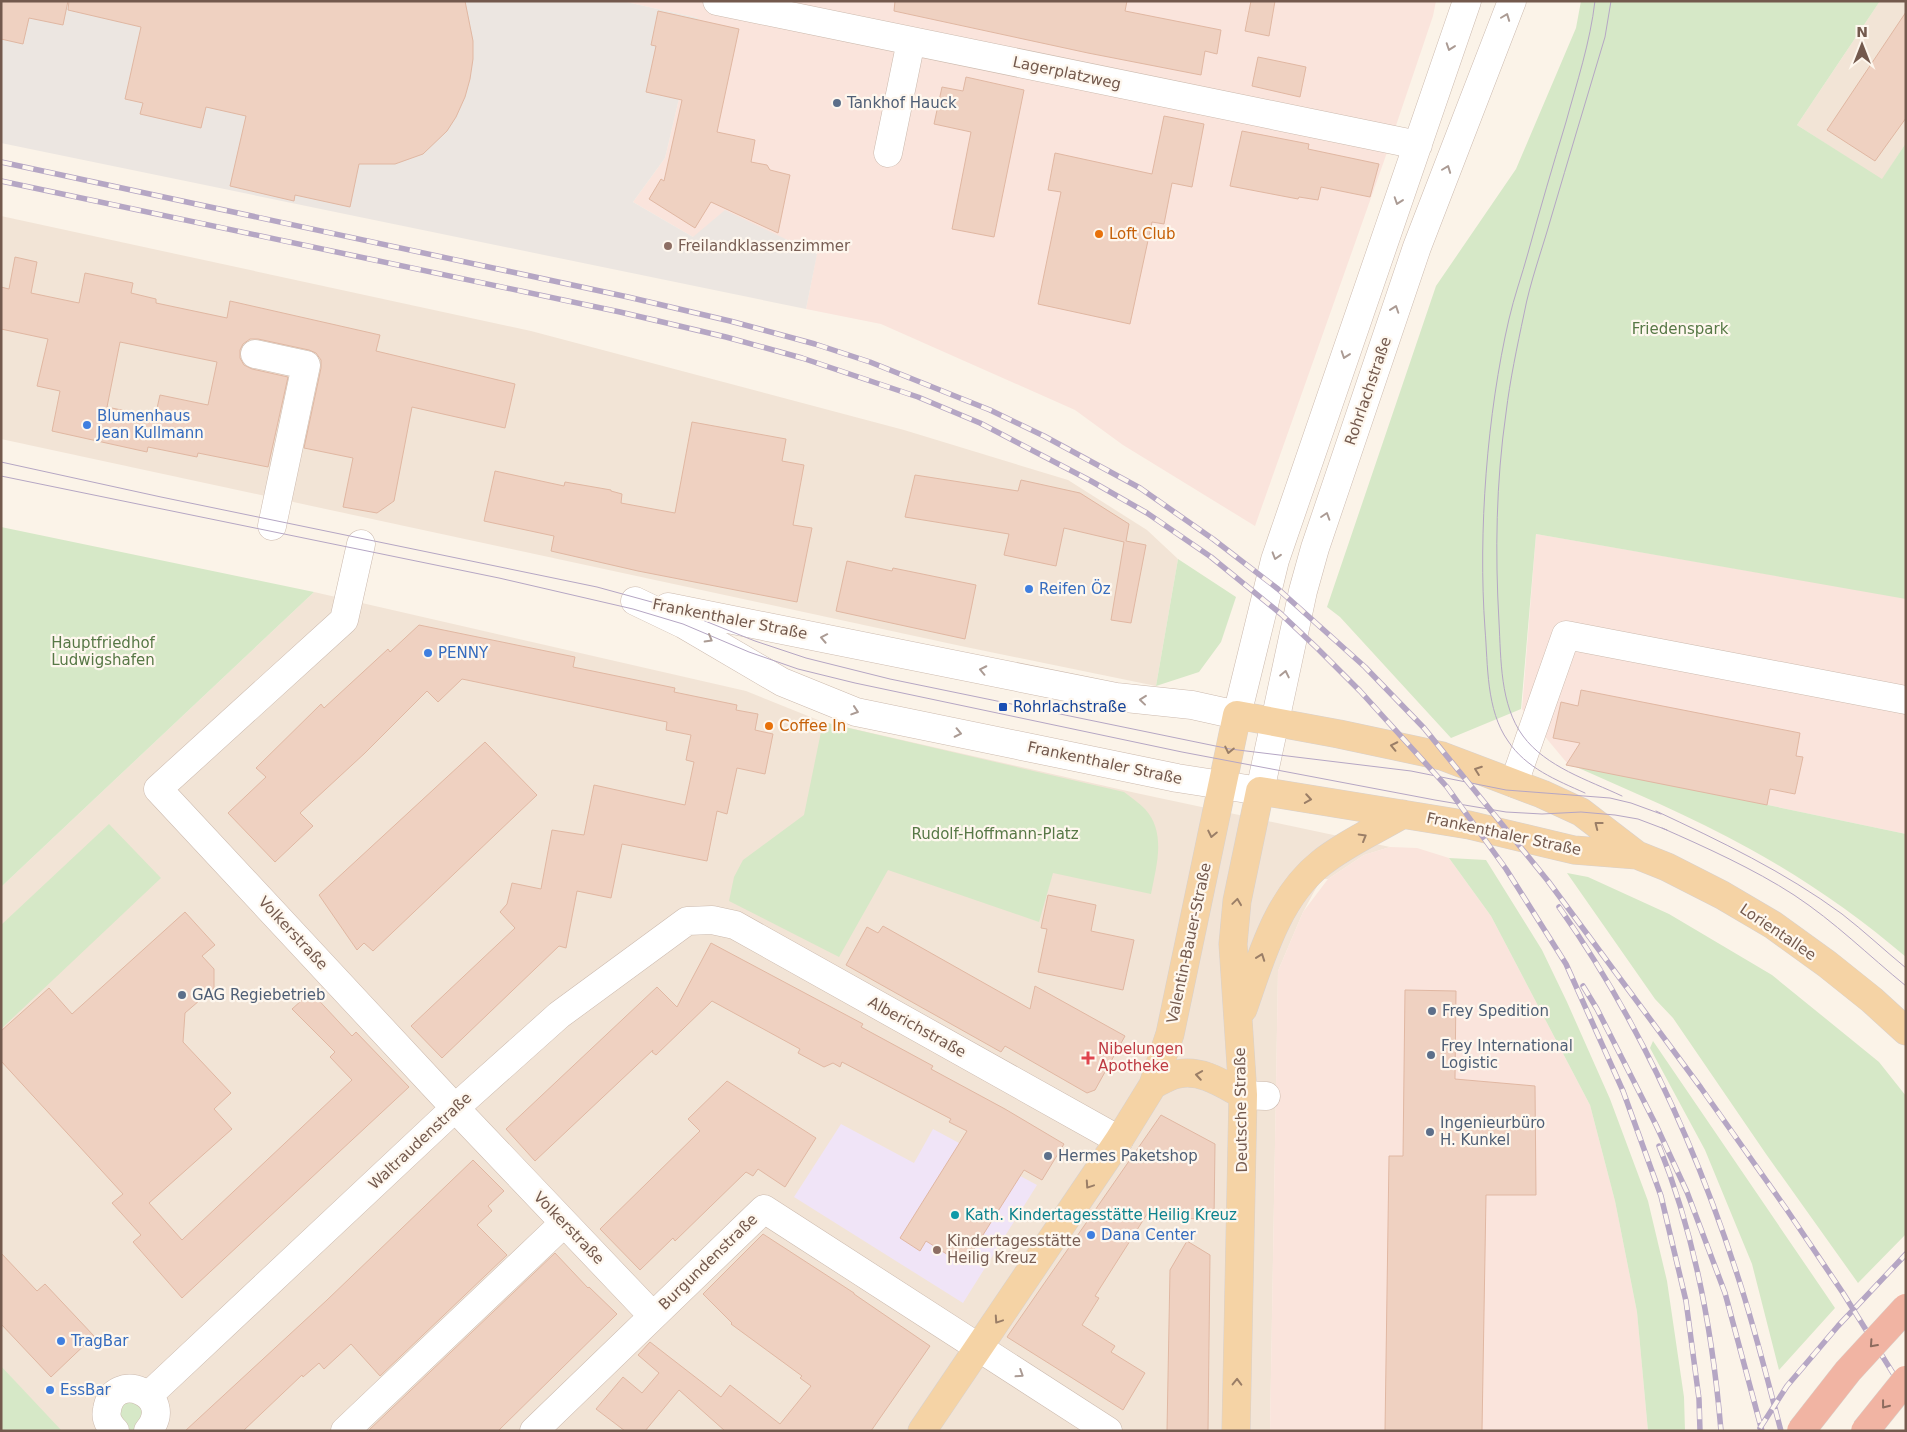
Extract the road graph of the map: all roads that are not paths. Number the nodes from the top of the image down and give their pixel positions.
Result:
1 (717, 1) edge
2 (1467, 1) edge
3 (1512, 1) edge
4 (911, 41) junction
5 (1418, 145) junction
6 (888, 153) dead end
7 (255, 354) dead end
8 (272, 526) dead end
9 (361, 544) dead end
10 (1906, 700) edge
11 (1237, 715) junction
12 (1276, 721) junction
13 (1514, 783) junction
14 (1222, 786) junction
15 (1260, 791) junction
16 (1403, 814) junction
17 (1637, 854) junction
18 (712, 920) joint
19 (1239, 1020) junction
20 (1906, 1031) edge
21 (1153, 1085) junction
22 (1255, 1095) junction
23 (455, 1108) junction
24 (1119, 1140) junction
25 (564, 1223) junction
26 (1906, 1308) edge
27 (653, 1316) junction
28 (979, 1347) junction
29 (1906, 1380) edge
30 (149, 1396) junction
31 (114, 1431) edge
32 (148, 1431) edge
33 (345, 1431) edge
34 (534, 1431) edge
35 (922, 1431) edge
36 (1108, 1431) edge
37 (1236, 1431) edge
38 (1801, 1431) edge
39 (1865, 1431) edge

1 - 4 street, Lagerplatzweg
2 -> 5 street
12 -> 3 street, Rohrlachstraße
4 - 5 street, Lagerplatzweg
4 - 6 street
5 -> 11 street
7 - 8 street
9 - 23 street, Volkerstraße
10 - 13 street
11 - 12 main road, Frankenthaler Straße
11 -> 14 main road, Valentin-Bauer-Straße
11 -> 14 street, Frankenthaler Straße
13 -> 12 main road, Frankenthaler Straße
12 - 15 street, Rohrlachstraße
17 -> 13 main road, Frankenthaler Straße
14 - 15 street, Frankenthaler Straße
14 -> 21 main road, Valentin-Bauer-Straße
15 -> 16 main road, Frankenthaler Straße
19 -> 15 main road, Deutsche Straße
16 - 17 main road, Frankenthaler Straße
19 -> 16 main road
17 - 20 main road, Lorientallee
18 - 23 street, Waltraudenstraße
18 - 24 street, Alberichstraße
19 - 22 main road, Deutsche Straße
22 -> 21 main road
21 - 24 main road, Valentin-Bauer-Straße
37 -> 22 main road, Deutsche Straße
23 - 25 street, Volkerstraße
23 - 30 street, Waltraudenstraße
24 -> 28 main road, Valentin-Bauer-Straße
25 - 27 street, Volkerstraße
25 - 33 street
26 -> 38 highway, bridge
27 - 28 street, Burgundenstraße
27 - 34 street, Burgundenstraße
28 - 35 main road, Valentin-Bauer-Straße
28 -> 36 street
29 -> 39 highway, bridge
30 - 31 street
30 - 32 street

